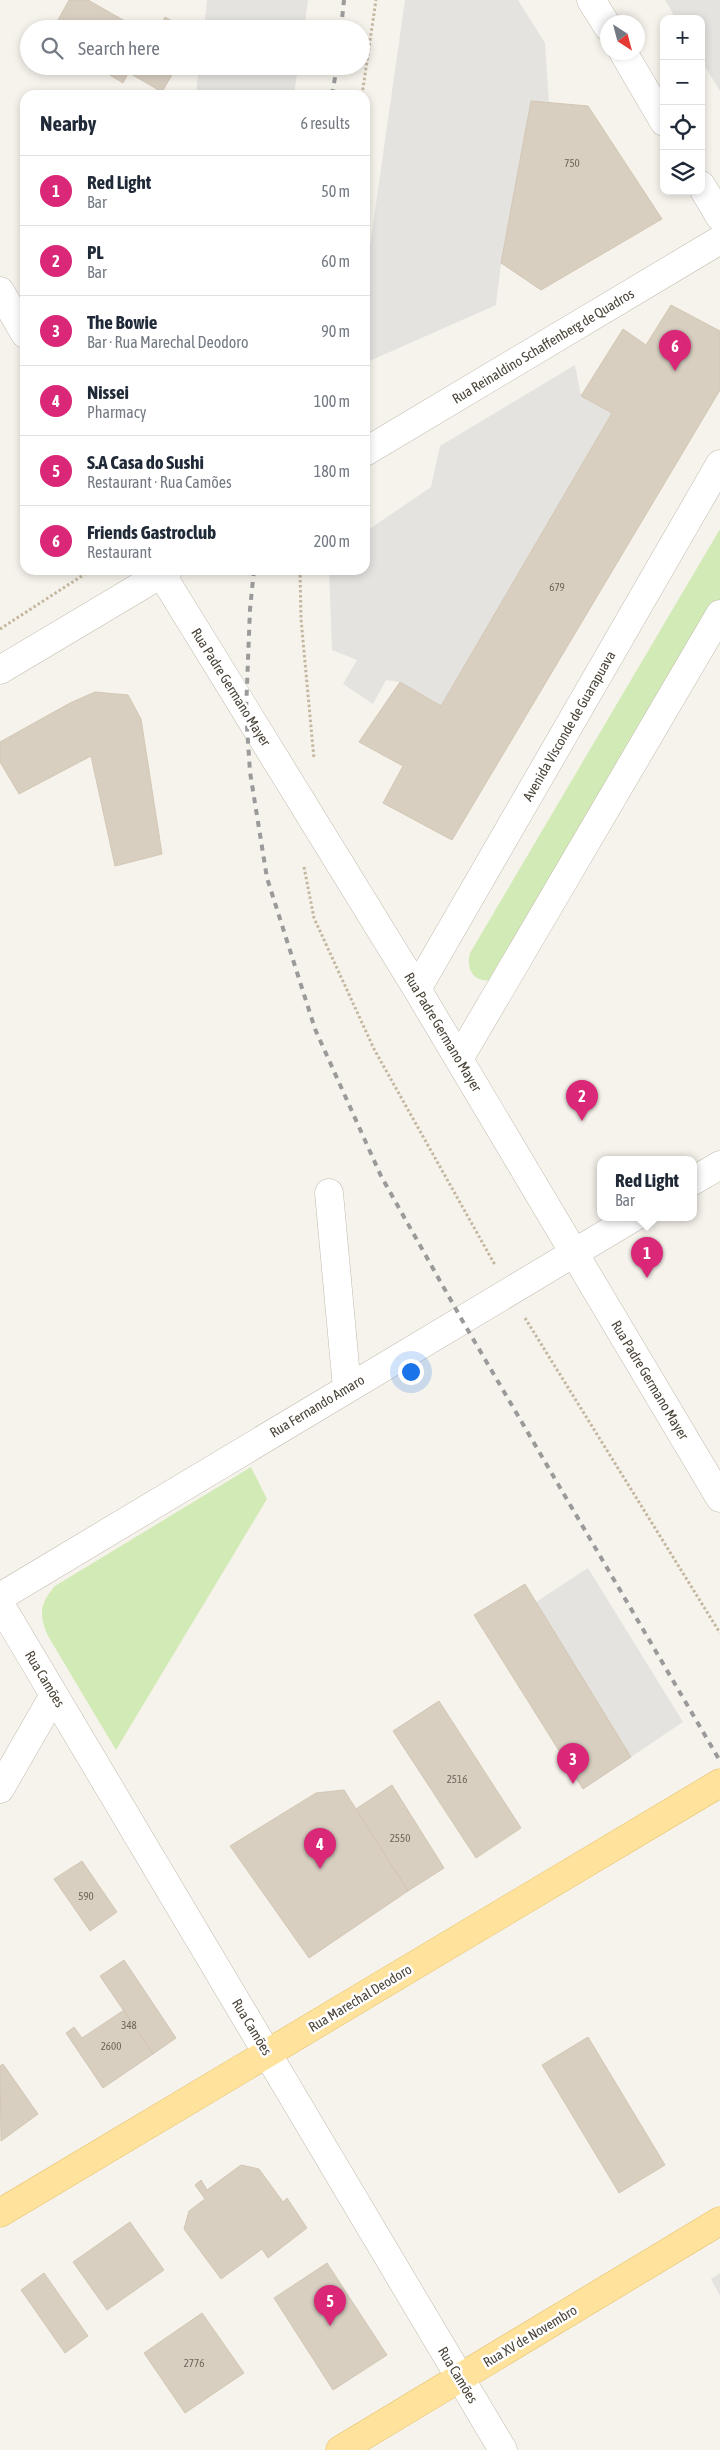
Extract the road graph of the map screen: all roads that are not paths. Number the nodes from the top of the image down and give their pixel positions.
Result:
1 (591, 0) edge
2 (600, 15) edge
3 (628, 60) edge
4 (660, 115) edge
5 (705, 192) edge
6 (720, 217) edge
7 (720, 240) edge
8 (0, 291) edge
9 (20, 325) edge
10 (370, 449) edge
11 (720, 464) edge
12 (156, 575) edge
13 (165, 575) edge
14 (720, 614) edge
15 (0, 670) edge
16 (417, 989) junction
17 (459, 1059) junction
18 (720, 1165) edge
19 (697, 1179) edge
20 (329, 1193) dead end
21 (627, 1221) edge
22 (574, 1252) junction
23 (347, 1388) junction
24 (720, 1498) edge
25 (0, 1597) edge
26 (0, 1604) edge
27 (54, 1694) junction
28 (720, 1783) edge
29 (0, 1789) edge
30 (268, 2053) junction
31 (0, 2213) edge
32 (720, 2221) edge
33 (460, 2378) junction
34 (340, 2450) edge
35 (503, 2450) edge

1 - 2 street
3 - 4 street
5 - 6 street
7 - 10 street, Rua Reinaldino Schaffenberg de Quadros
8 - 9 street
11 - 16 street, Avenida Visconde de Guarapuava
12 - 15 street
13 - 16 street, Rua Padre Germano Mayer
14 - 17 street
16 - 17 street, Rua Padre Germano Mayer
17 - 22 street, Rua Padre Germano Mayer
18 - 19 street
20 - 23 street
21 - 22 street, Rua Fernando Amaro
22 - 23 street, Rua Fernando Amaro
22 - 24 street, Rua Padre Germano Mayer
23 - 25 street, Rua Fernando Amaro
26 - 27 street, Rua Camões
27 - 29 street
27 - 30 street, Rua Camões
28 - 30 main road, Rua Marechal Deodoro
30 - 31 main road, Rua Marechal Deodoro
30 - 33 street, Rua Camões
32 - 33 main road, Rua XV de Novembro
33 - 34 main road, Rua XV de Novembro
33 - 35 street, Rua Camões

